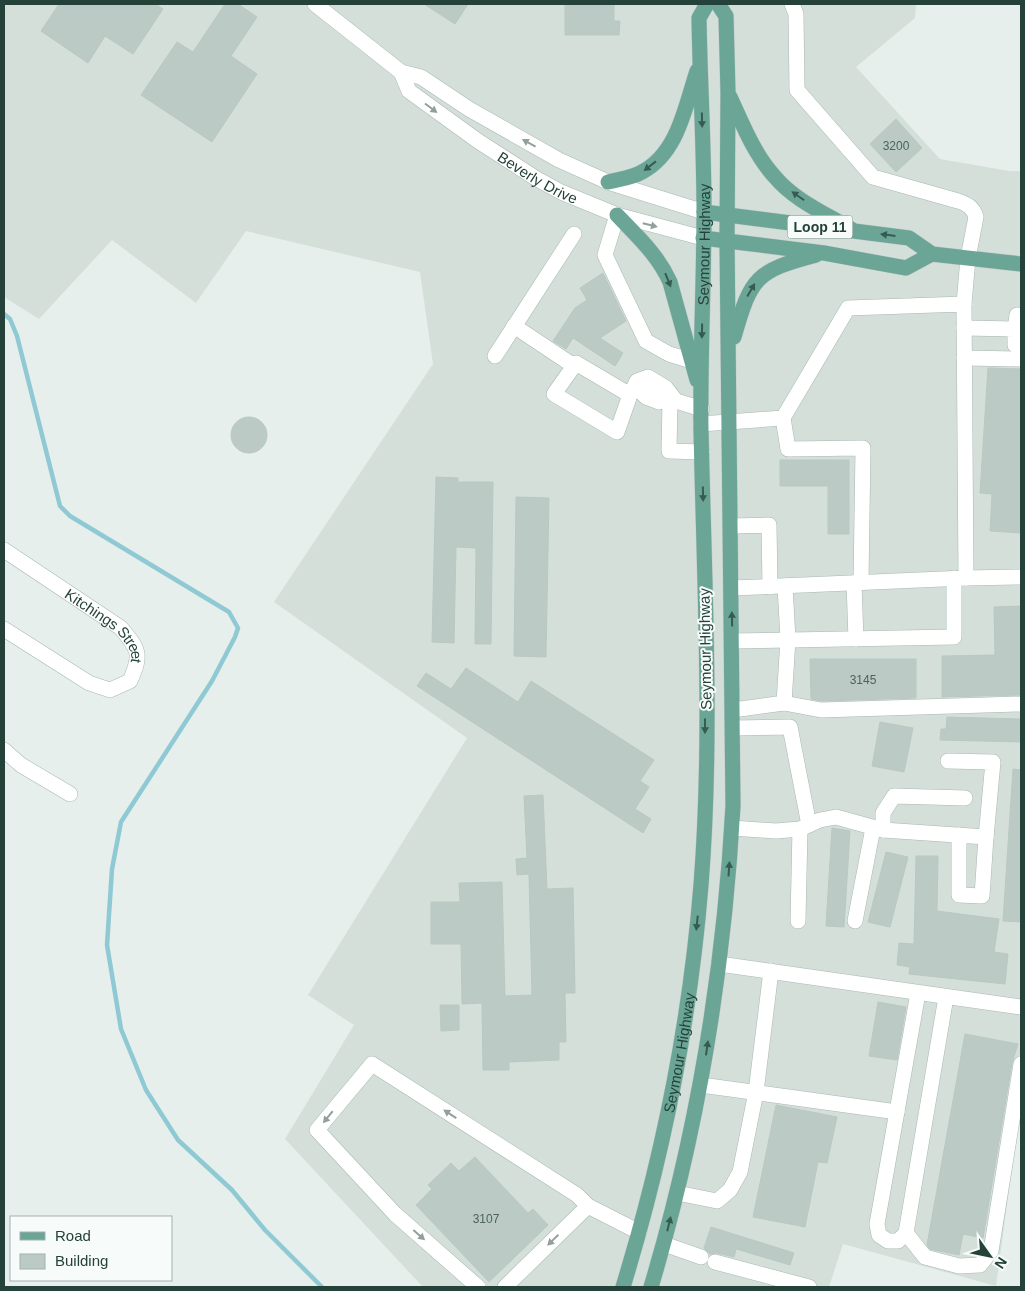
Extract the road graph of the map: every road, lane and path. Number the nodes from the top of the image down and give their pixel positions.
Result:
1 (315, 4) edge
2 (707, 4) edge
3 (718, 4) edge
4 (792, 4) edge
5 (700, 60) junction
6 (401, 72) junction
7 (728, 93) junction
8 (559, 160) junction
9 (608, 182) junction
10 (547, 184) junction
11 (704, 212) junction
12 (617, 215) junction
13 (728, 216) junction
14 (854, 231) junction
15 (574, 234) dead end
16 (703, 238) junction
17 (728, 240) junction
18 (824, 253) junction
19 (932, 254) junction
20 (968, 258) junction
21 (1021, 264) edge
22 (964, 304) junction
23 (1018, 323) edge
24 (514, 326) junction
25 (964, 328) junction
26 (1021, 345) edge
27 (730, 352) junction
28 (495, 356) dead end
29 (964, 358) junction
30 (1021, 360) edge
31 (692, 361) junction
32 (574, 366) junction
33 (635, 392) junction
34 (670, 400) junction
35 (702, 410) junction
36 (783, 418) junction
37 (730, 421) junction
38 (702, 452) junction
39 (732, 526) junction
40 (4, 550) edge
41 (1021, 577) edge
42 (960, 578) junction
43 (858, 583) junction
44 (778, 586) junction
45 (732, 588) junction
46 (4, 629) edge
47 (856, 638) junction
48 (788, 639) junction
49 (732, 641) junction
50 (733, 677) junction
51 (706, 679) junction
52 (784, 703) junction
53 (1021, 704) edge
54 (733, 710) junction
55 (733, 728) junction
56 (4, 750) edge
57 (948, 761) dead end
58 (70, 794) dead end
59 (965, 798) dead end
60 (805, 827) junction
61 (732, 828) junction
62 (878, 829) junction
63 (958, 835) junction
64 (986, 837) junction
65 (699, 902) junction
66 (726, 904) junction
67 (798, 921) dead end
68 (855, 921) dead end
69 (719, 964) junction
70 (771, 971) junction
71 (918, 993) junction
72 (946, 997) junction
73 (1021, 1006) edge
74 (1021, 1064) edge
75 (701, 1084) junction
76 (756, 1092) junction
77 (897, 1112) junction
78 (668, 1117) junction
79 (694, 1120) junction
80 (677, 1193) junction
81 (588, 1206) junction
82 (639, 1232) junction
83 (906, 1233) junction
84 (664, 1244) junction
85 (478, 1287) edge
86 (505, 1287) edge
87 (623, 1287) edge
88 (651, 1287) edge
89 (810, 1287) edge

1 - 6 street, Beverly Drive
2 - 5 main road, Seymour Highway
3 - 7 main road, Seymour Highway
4 - 20 street
5 -> 9 main road
5 -> 11 main road, Seymour Highway
8 -> 6 street, Beverly Drive
6 -> 10 street, Beverly Drive
7 - 13 main road, Seymour Highway
14 -> 7 main road
8 - 9 street, Beverly Drive
8 - 10 street
9 - 11 street, Beverly Drive
10 - 12 street, Beverly Drive
11 - 13 main road, Loop 11 / Loop 11
11 - 16 main road, Seymour Highway
12 -> 16 street, Beverly Drive
12 -> 31 main road
12 - 31 street
13 - 14 main road, Loop 11 / Loop 11
13 - 17 main road, Seymour Highway
19 -> 14 main road, Loop 11 / Loop 11
15 - 24 street
16 - 17 main road, Loop 11 / Loop 11
16 -> 35 main road, Seymour Highway
17 - 18 main road, Loop 11 / Loop 11
17 - 27 main road, Seymour Highway
18 - 19 main road, Loop 11 / Loop 11
27 -> 18 main road
19 - 20 main road, Loop 11 / Loop 11
20 - 21 main road, Loop 11 / Loop 11
20 - 22 street
22 - 25 street
22 - 36 street
23 - 25 street
23 - 26 street
24 - 28 street
24 - 32 street
25 - 29 street
27 - 37 main road, Seymour Highway
29 - 30 street
29 - 42 street
31 - 35 main road
32 - 33 street
32 - 33 street
33 - 34 street
34 - 35 street
34 - 38 street
35 - 37 street
35 - 38 main road, Seymour Highway
36 - 37 street
36 - 43 street
37 - 39 main road, Seymour Highway
38 -> 51 main road, Seymour Highway
39 - 44 street
39 - 45 main road, Seymour Highway
40 - 46 street, Kitchings Street
41 - 42 street
42 - 43 street
42 - 47 street
43 - 44 street
43 - 47 street
44 - 45 street
44 - 48 street
49 -> 45 main road, Seymour Highway
47 - 48 street
48 - 49 street
48 - 52 street
49 - 50 main road, Seymour Highway
50 - 51 main road
50 - 54 main road, Seymour Highway
51 -> 65 main road, Seymour Highway
52 - 53 street
52 - 54 street
54 - 55 main road, Seymour Highway
55 - 60 street
55 - 61 main road, Seymour Highway
56 - 58 street
57 - 64 street
59 - 62 street
60 - 61 street
60 - 62 street
60 - 67 street
66 -> 61 main road, Seymour Highway
62 - 63 street
62 - 68 street
63 - 64 street
63 - 64 street
65 - 66 main road
65 -> 78 main road, Seymour Highway
66 - 69 main road, Seymour Highway
69 - 70 street
75 -> 69 main road, Seymour Highway
70 - 71 street
70 - 76 street
71 - 72 street
71 - 77 street
72 - 73 street
72 - 83 street
74 - 83 street
75 - 76 street
75 - 79 main road, Seymour Highway
76 - 77 street
76 - 80 street
77 - 83 street
78 - 79 main road
78 - 82 main road, Seymour Highway
79 - 80 main road, Seymour Highway
84 -> 80 main road, Seymour Highway
81 - 82 street
81 -> 85 street
81 -> 86 street
82 - 84 main road
82 - 87 main road, Seymour Highway
84 - 88 main road, Seymour Highway
84 - 89 street

